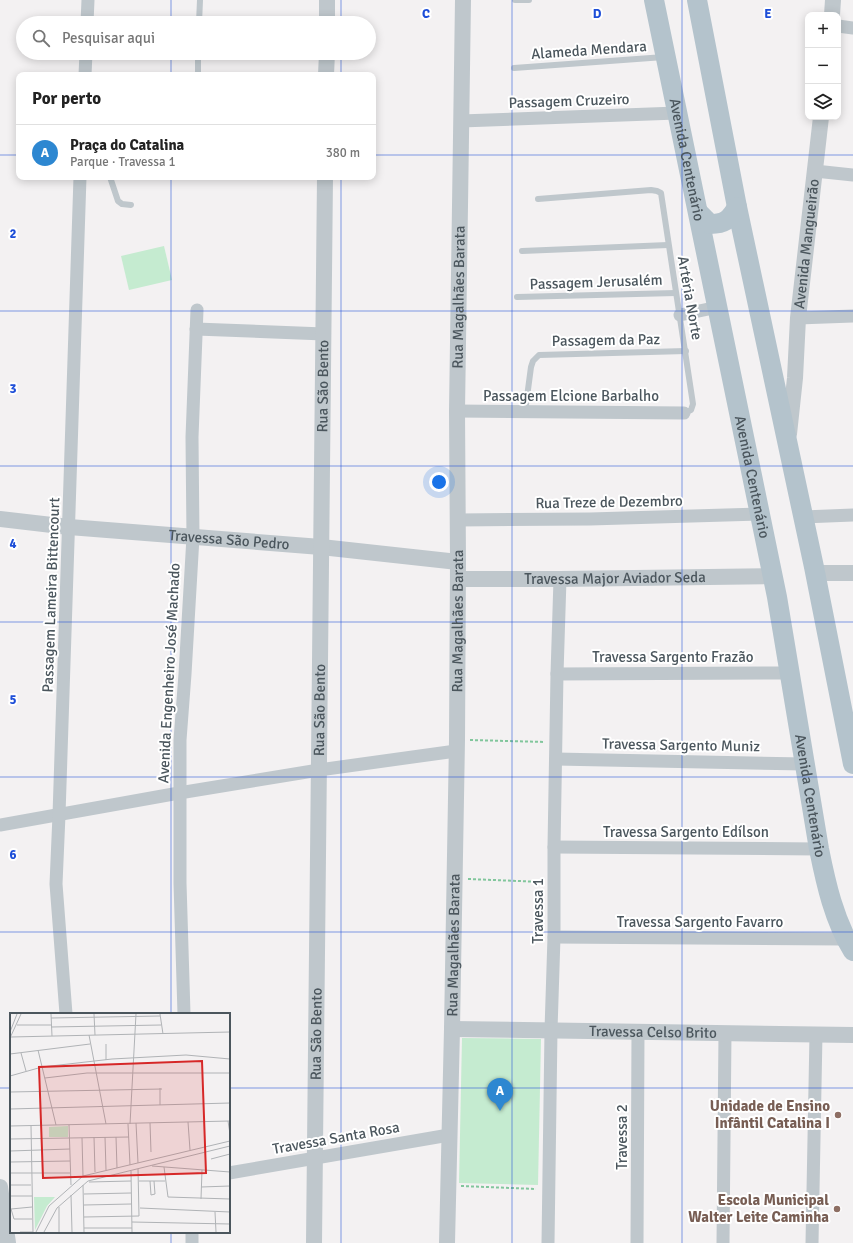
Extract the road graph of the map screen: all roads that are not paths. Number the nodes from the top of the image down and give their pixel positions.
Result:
1 (88, 0) edge
2 (200, 0) edge
3 (327, 0) edge
4 (463, 0) edge
5 (515, 0) edge
6 (529, 0) edge
7 (654, 0) edge
8 (696, 0) edge
9 (833, 0) edge
10 (832, 12) edge
11 (87, 16) edge
12 (199, 16) edge
13 (327, 16) edge
14 (841, 26) edge
15 (853, 28) edge
16 (666, 57) junction
17 (86, 60) edge
18 (198, 60) edge
19 (327, 60) edge
20 (514, 68) dead end
21 (85, 72) edge
22 (198, 72) edge
23 (326, 72) edge
24 (677, 113) junction
25 (821, 120) edge
26 (461, 121) junction
27 (815, 171) junction
28 (853, 175) edge
29 (80, 180) edge
30 (111, 180) edge
31 (325, 180) edge
32 (538, 200) dead end
33 (131, 205) dead end
34 (737, 207) junction
35 (699, 213) junction
36 (743, 237) junction
37 (668, 245) junction
38 (706, 248) junction
39 (522, 251) dead end
40 (676, 293) junction
41 (517, 297) dead end
42 (718, 307) junction
43 (197, 310) dead end
44 (680, 315) junction
45 (853, 316) edge
46 (798, 318) junction
47 (196, 329) junction
48 (324, 334) junction
49 (686, 351) junction
50 (772, 365) junction
51 (796, 372) junction
52 (457, 411) junction
53 (525, 412) junction
54 (684, 413) joint
55 (788, 445) junction
56 (760, 514) junction
57 (853, 515) edge
58 (803, 517) junction
59 (0, 519) edge
60 (458, 520) junction
61 (69, 527) junction
62 (193, 537) junction
63 (322, 547) junction
64 (458, 562) junction
65 (815, 573) junction
66 (853, 573) edge
67 (773, 576) junction
68 (458, 579) junction
69 (560, 579) junction
70 (790, 673) junction
71 (557, 674) junction
72 (456, 745) junction
73 (556, 759) junction
74 (805, 764) junction
75 (853, 764) edge
76 (319, 770) junction
77 (179, 793) junction
78 (59, 815) junction
79 (0, 825) edge
80 (554, 847) junction
81 (819, 849) junction
82 (554, 937) junction
83 (849, 945) edge
84 (66, 1013) edge
85 (184, 1013) edge
86 (452, 1029) junction
87 (551, 1030) junction
88 (638, 1032) junction
89 (725, 1033) junction
90 (816, 1034) junction
91 (853, 1035) edge
92 (449, 1136) junction
93 (315, 1158) junction
94 (230, 1173) edge
95 (0, 1187) edge
96 (5, 1224) edge
97 (8, 1243) edge
98 (314, 1243) edge
99 (447, 1243) edge
100 (548, 1243) edge
101 (637, 1243) edge
102 (723, 1243) edge
103 (812, 1243) edge

1 - 11 street
2 - 12 lane
3 - 13 street
4 - 26 street, Rua Magalhães Barata
5 - 6 lane
7 - 16 main road, Avenida Centenário
8 - 34 main road
9 - 10 street
14 - 15 street
16 - 20 lane, Alameda Mendara
16 - 24 main road, Avenida Centenário
17 - 21 street
18 - 22 lane
19 - 23 street
24 - 26 street, Passagem Cruzeiro
24 - 35 main road, Avenida Centenário
25 - 27 street, Avenida Mangueirão
26 - 52 street, Rua Magalhães Barata
27 - 28 street
27 - 46 street, Avenida Mangueirão
29 - 61 street, Passagem Lameira Bittencourt
30 - 33 lane
31 - 48 street, Rua São Bento
32 - 37 lane, Artéria Norte
34 - 35 main road
34 - 36 main road
35 - 38 main road, Avenida Centenário
36 - 38 main road
36 - 50 main road
37 - 39 lane
37 - 40 lane, Artéria Norte
38 - 42 main road, Avenida Centenário
40 - 41 lane, Passagem Jerusalém
40 - 44 lane, Artéria Norte
42 - 44 street
42 - 56 main road, Avenida Centenário
43 - 47 street, Avenida Engenheiro José Machado
44 - 49 lane, Artéria Norte
45 - 46 street
46 - 51 street, Avenida Mangueirão
47 - 48 street
47 - 62 street, Avenida Engenheiro José Machado
48 - 63 street, Rua São Bento
49 - 53 lane, Passagem da Paz
49 - 54 lane, Artéria Norte
50 - 51 street
50 - 55 main road
51 - 55 street, Avenida Mangueirão
52 - 53 street, Passagem Elcione Barbalho
52 - 60 street, Rua Magalhães Barata
53 - 54 street, Passagem Elcione Barbalho
55 - 58 main road
56 - 60 street, Rua Treze de Dezembro
56 - 67 main road, Avenida Centenário
57 - 58 street
58 - 65 main road
59 - 61 street, Travessa São Pedro
60 - 64 street, Rua Magalhães Barata
61 - 62 street, Travessa São Pedro
61 - 78 street, Passagem Lameira Bittencourt
62 - 63 street, Travessa São Pedro
62 - 77 street, Avenida Engenheiro José Machado
63 - 64 street, Travessa São Pedro
63 - 76 street, Rua São Bento
64 - 68 street, Rua Magalhães Barata
65 - 66 street
65 - 75 main road
67 - 69 street, Travessa Major Aviador Seda
67 - 70 main road, Avenida Centenário
68 - 69 street, Travessa Major Aviador Seda
68 - 72 street, Rua Magalhães Barata
69 - 71 street, Travessa 1
70 - 71 street, Travessa Sargento Frazão
70 - 74 main road, Avenida Centenário
71 - 73 street, Travessa 1
72 - 76 street
72 - 86 street, Rua Magalhães Barata
73 - 74 street, Travessa Sargento Muniz
73 - 80 street, Travessa 1
74 - 81 main road, Avenida Centenário
76 - 77 street
76 - 93 street, Rua São Bento
77 - 78 street
77 - 85 street, Avenida Engenheiro José Machado
78 - 79 street
78 - 84 street, Passagem Lameira Bittencourt
80 - 81 street, Travessa Sargento Edílson
80 - 82 street, Travessa 1
81 - 83 main road, Avenida Centenário
82 - 83 street, Travessa Sargento Favarro
82 - 87 street, Travessa 1
86 - 87 street, Travessa Celso Brito
86 - 92 street, Rua Magalhães Barata
87 - 88 street, Travessa Celso Brito
87 - 100 street, Travessa 1
88 - 89 street, Travessa Celso Brito
88 - 101 street, Travessa 2
89 - 90 street, Travessa Celso Brito
89 - 102 street
90 - 91 street, Travessa Celso Brito
90 - 103 street
92 - 93 street, Travessa Santa Rosa
92 - 99 street, Rua Magalhães Barata
93 - 94 street, Travessa Santa Rosa
93 - 98 street, Rua São Bento
95 - 96 street
96 - 97 street

